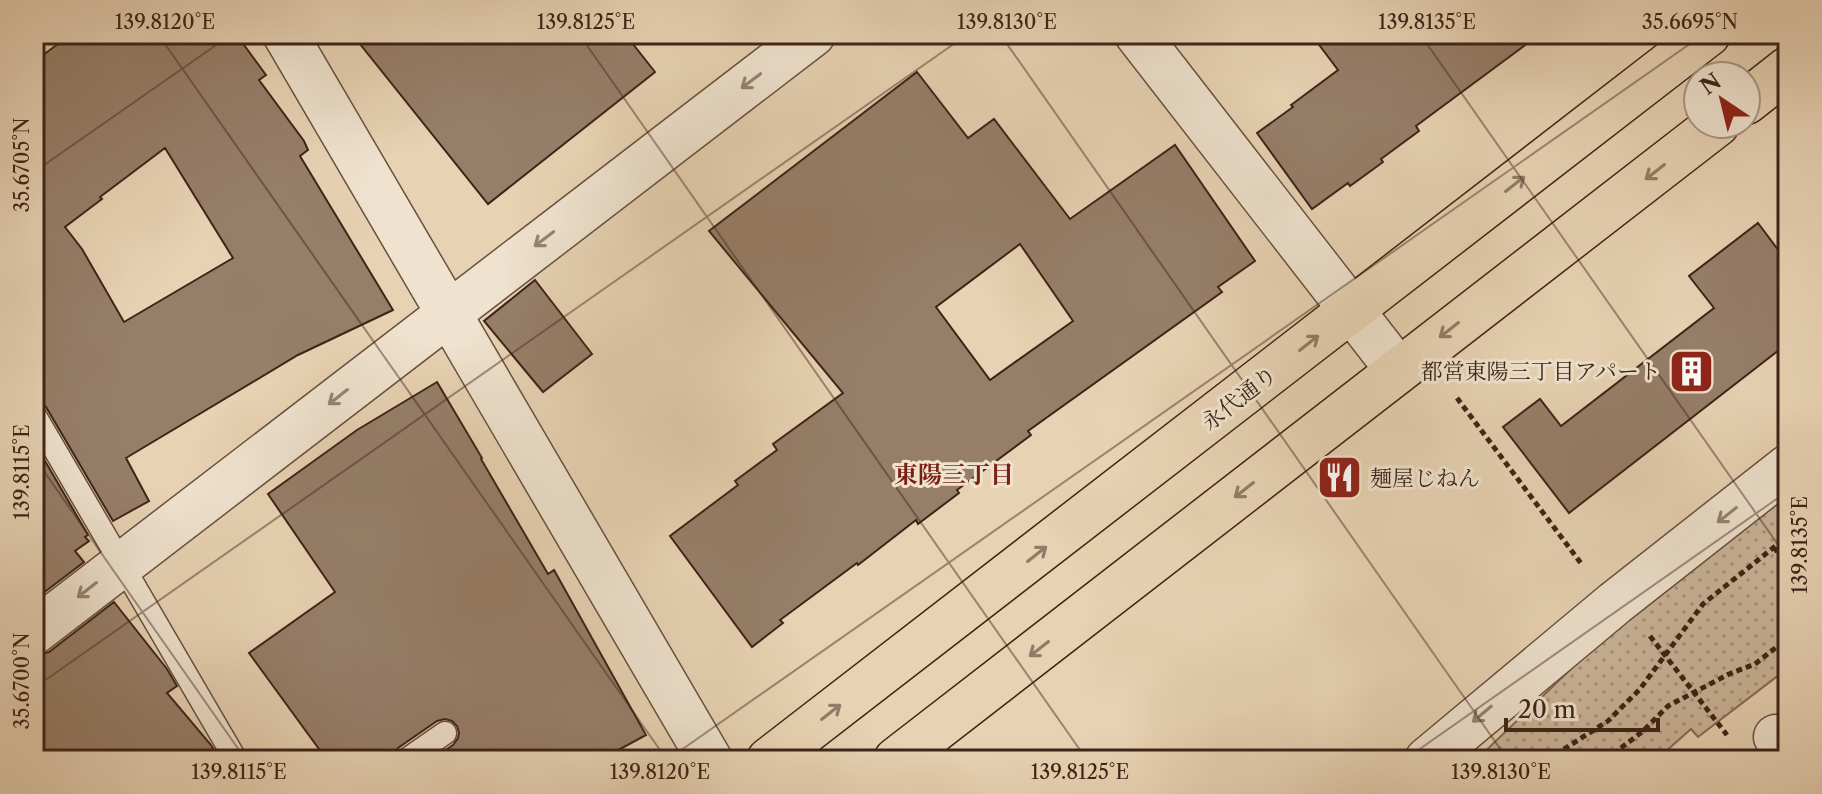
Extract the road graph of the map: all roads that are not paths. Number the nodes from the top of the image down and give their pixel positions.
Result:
1 (285, 34) edge
2 (813, 34) edge
3 (1137, 34) edge
4 (1708, 34) edge
5 (1788, 69) edge
6 (1762, 89) edge
7 (1696, 140) edge
8 (1352, 311) junction
9 (448, 313) junction
10 (1398, 370) junction
11 (34, 414) edge
12 (1788, 467) edge
13 (122, 564) junction
14 (34, 632) edge
15 (445, 733) dead end
16 (236, 760) edge
17 (406, 760) edge
18 (710, 760) edge
19 (769, 760) edge
20 (896, 760) edge
21 (1427, 760) edge

1 - 9 street
2 -> 9 street
3 - 8 street
8 -> 4 main road, 永代通り
5 - 6 main road
7 -> 10 main road
8 - 10 street
19 -> 8 main road, 永代通り
9 -> 13 street
9 - 18 street
10 -> 20 main road
11 - 13 lane
12 -> 21 street
13 -> 14 street
13 - 16 lane
15 - 17 lane

